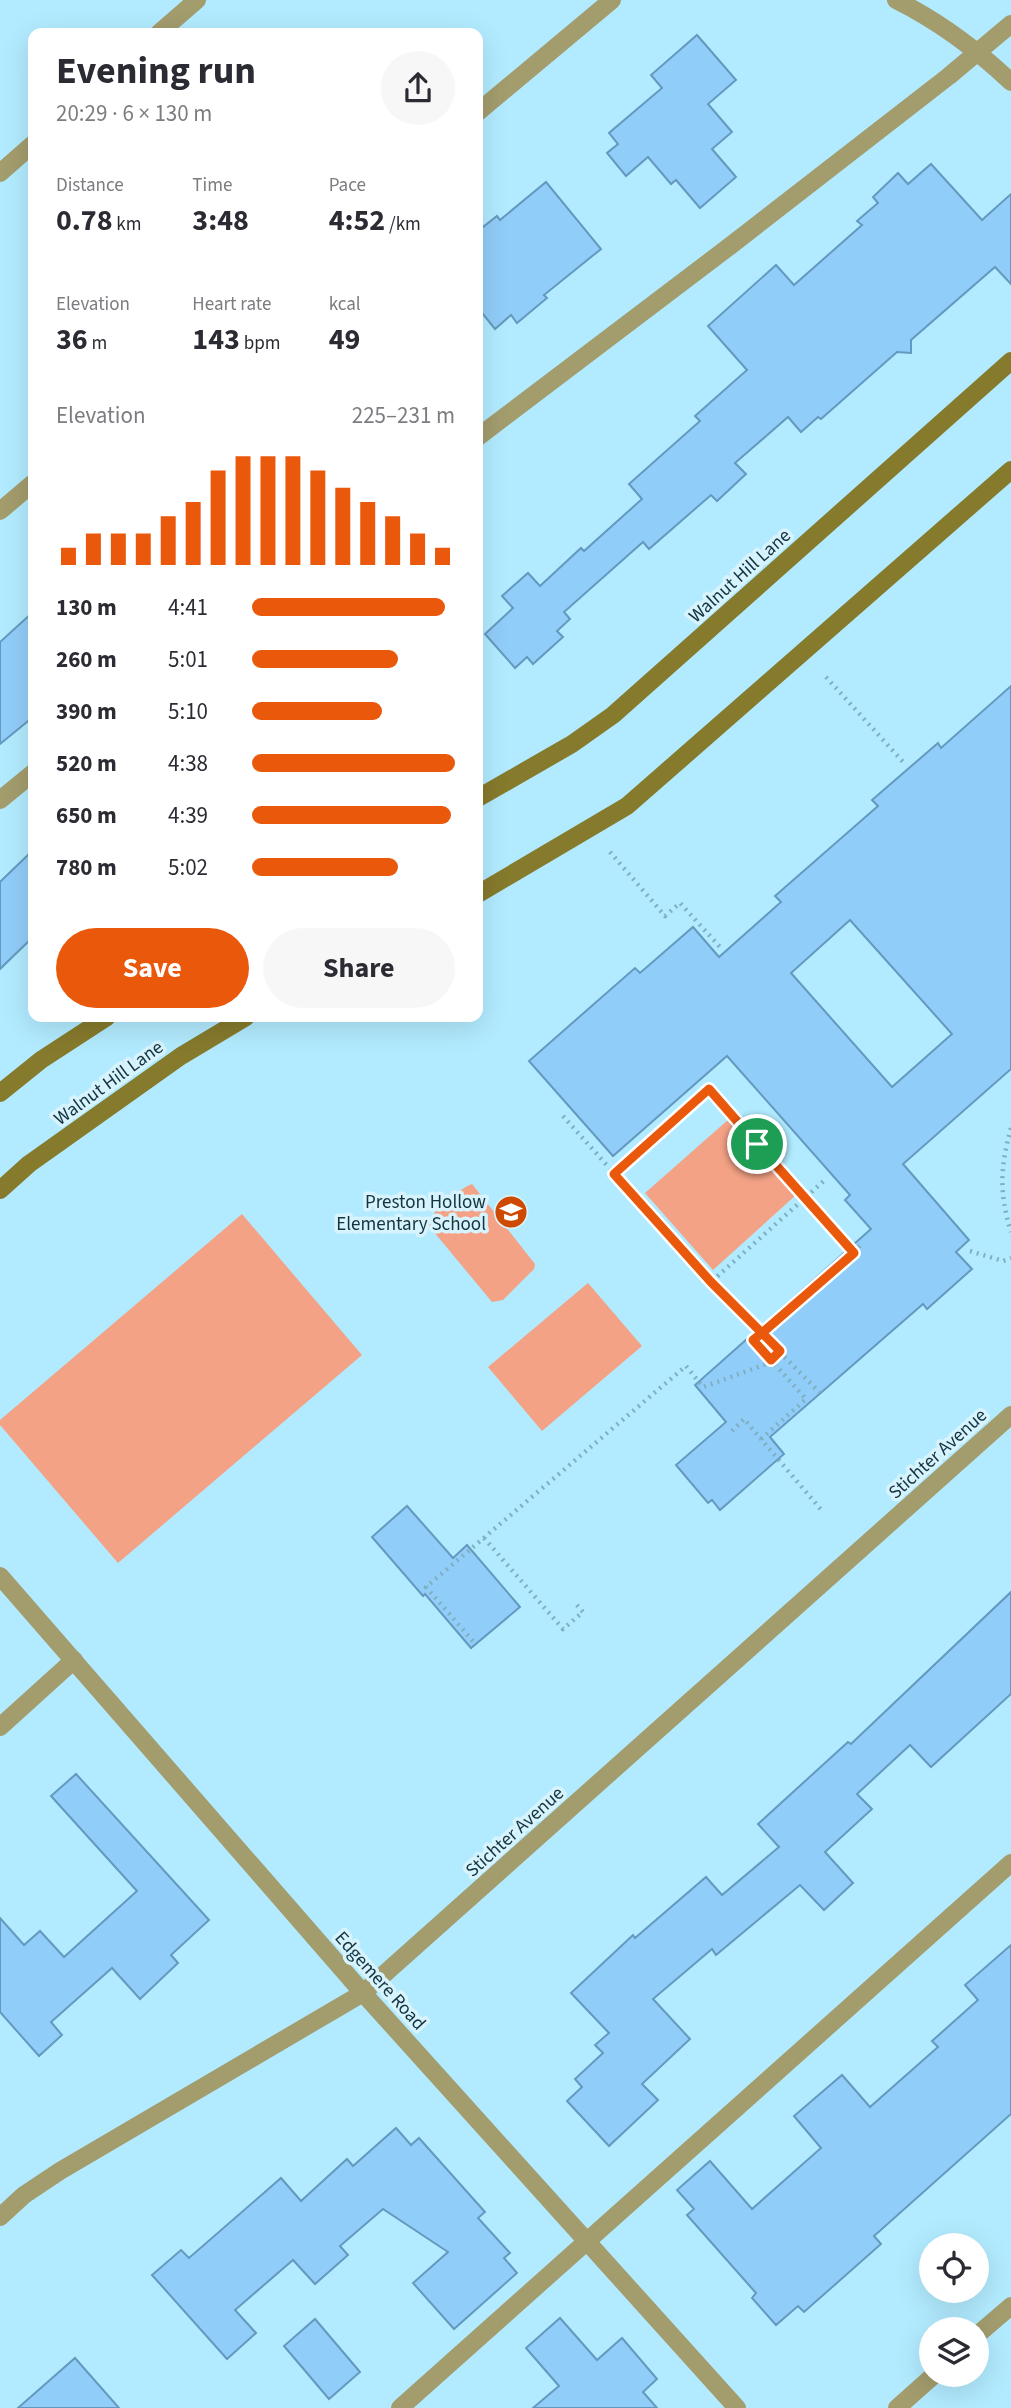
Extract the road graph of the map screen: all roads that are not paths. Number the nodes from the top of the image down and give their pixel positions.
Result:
1 (197, 0) edge
2 (612, 0) edge
3 (895, 0) edge
4 (1011, 24) edge
5 (165, 28) edge
6 (979, 52) junction
7 (1011, 82) edge
8 (483, 108) edge
9 (28, 148) edge
10 (0, 173) edge
11 (1011, 361) edge
12 (483, 433) edge
13 (1011, 470) edge
14 (28, 487) edge
15 (0, 511) edge
16 (28, 777) edge
17 (483, 795) edge
18 (0, 800) edge
19 (483, 891) edge
20 (99, 1022) edge
21 (238, 1022) edge
22 (0, 1093) edge
23 (0, 1190) edge
24 (1011, 1415) edge
25 (0, 1576) edge
26 (74, 1661) junction
27 (0, 1727) edge
28 (1011, 1863) edge
29 (363, 1993) junction
30 (0, 2217) edge
31 (586, 2241) junction
32 (1011, 2305) edge
33 (989, 2324) edge
34 (921, 2387) edge
35 (400, 2408) edge
36 (737, 2408) edge
37 (897, 2408) edge

1 - 5 street
2 - 8 street
3 - 6 street
4 - 6 street
6 - 7 street
6 - 12 street
9 - 10 street
11 - 17 main road, Walnut Hill Lane
13 - 19 main road
14 - 15 street
16 - 18 street
20 - 22 main road
21 - 23 main road, Walnut Hill Lane
24 - 29 street, Stichter Avenue
25 - 26 street, Edgemere Road
26 - 27 street
26 - 29 street, Edgemere Road
28 - 31 street
29 - 30 street, Stichter Avenue
29 - 31 street, Edgemere Road
31 - 35 street
31 - 36 street, Edgemere Road
32 - 33 street
34 - 37 street

